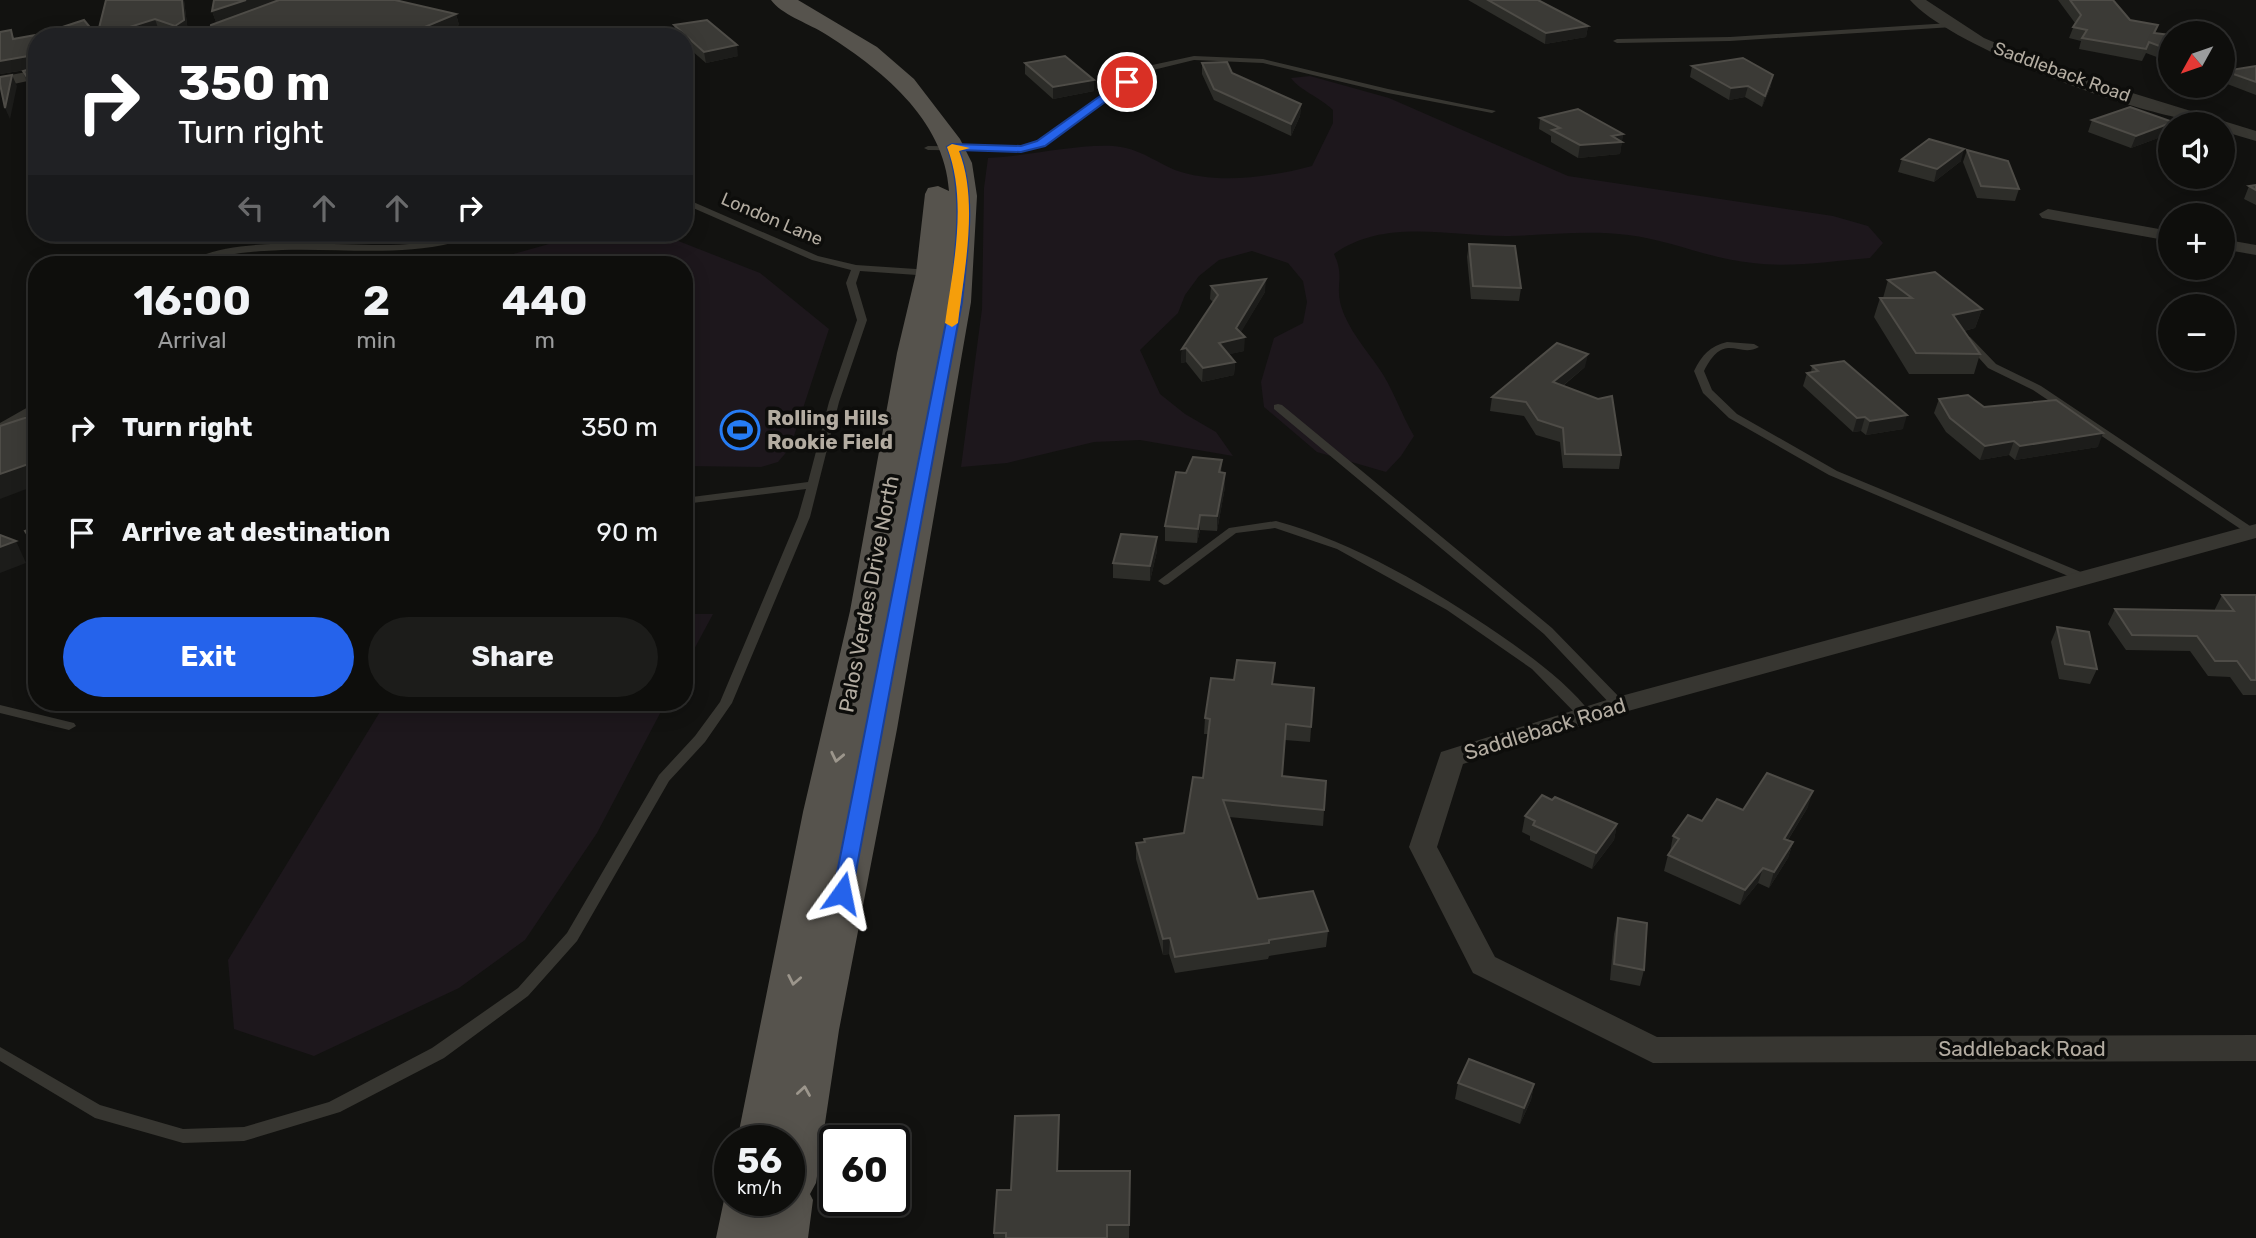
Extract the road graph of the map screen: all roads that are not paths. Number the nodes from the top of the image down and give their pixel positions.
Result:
1 (303, 0) edge
2 (761, 0) edge
3 (782, 0) edge
4 (1917, 0) edge
5 (1950, 25) junction
6 (216, 28) edge
7 (1618, 41) dead end
8 (28, 76) edge
9 (0, 82) edge
10 (1492, 111) dead end
11 (2180, 112) edge
12 (2235, 130) edge
13 (2256, 136) edge
14 (940, 147) junction
15 (693, 205) edge
16 (2048, 214) dead end
17 (963, 233) junction
18 (2158, 234) edge
19 (439, 242) edge
20 (2235, 246) edge
21 (2256, 250) edge
22 (209, 256) edge
23 (856, 268) junction
24 (931, 273) junction
25 (1966, 338) edge
26 (1754, 347) dead end
27 (940, 379) junction
28 (1278, 407) dead end
29 (28, 410) edge
30 (0, 416) edge
31 (17, 417) junction
32 (0, 428) edge
33 (811, 485) junction
34 (693, 499) edge
35 (2254, 532) edge
36 (2084, 578) junction
37 (1164, 581) dead end
38 (1619, 705) junction
39 (0, 709) edge
40 (1586, 716) junction
41 (69, 726) dead end
42 (2256, 1048) edge
43 (0, 1054) edge
44 (766, 1125) edge
45 (798, 1125) edge
46 (748, 1216) edge
47 (783, 1216) edge
48 (744, 1238) edge
49 (780, 1238) edge

1 - 6 street
2 - 14 main road, Palos Verdes Drive North
3 - 14 main road, Palos Verdes Drive North
4 - 5 street, Saddleback Road
5 - 7 lane
5 - 11 street, Saddleback Road
8 - 9 street
10 - 14 lane
12 - 13 street
14 - 17 main road, Palos Verdes Drive North
14 - 24 main road, Palos Verdes Drive North
15 - 23 lane, London Lane
16 - 18 street
17 - 24 main road
17 - 27 main road, Palos Verdes Drive North
19 - 22 lane
20 - 21 street
23 - 24 lane, London Lane
23 - 33 lane
24 - 27 main road
24 -> 44 main road, Palos Verdes Drive North
25 - 35 lane
26 - 36 lane
45 -> 27 main road, Palos Verdes Drive North
28 - 38 lane
29 - 31 lane
30 - 31 lane
31 - 32 lane
33 - 34 lane
33 - 43 lane
35 - 36 street, Saddleback Road
36 - 38 street, Saddleback Road
37 - 40 lane
38 - 40 street, Saddleback Road
39 - 41 lane
40 - 42 street, Saddleback Road
46 - 48 main road
47 - 49 main road

